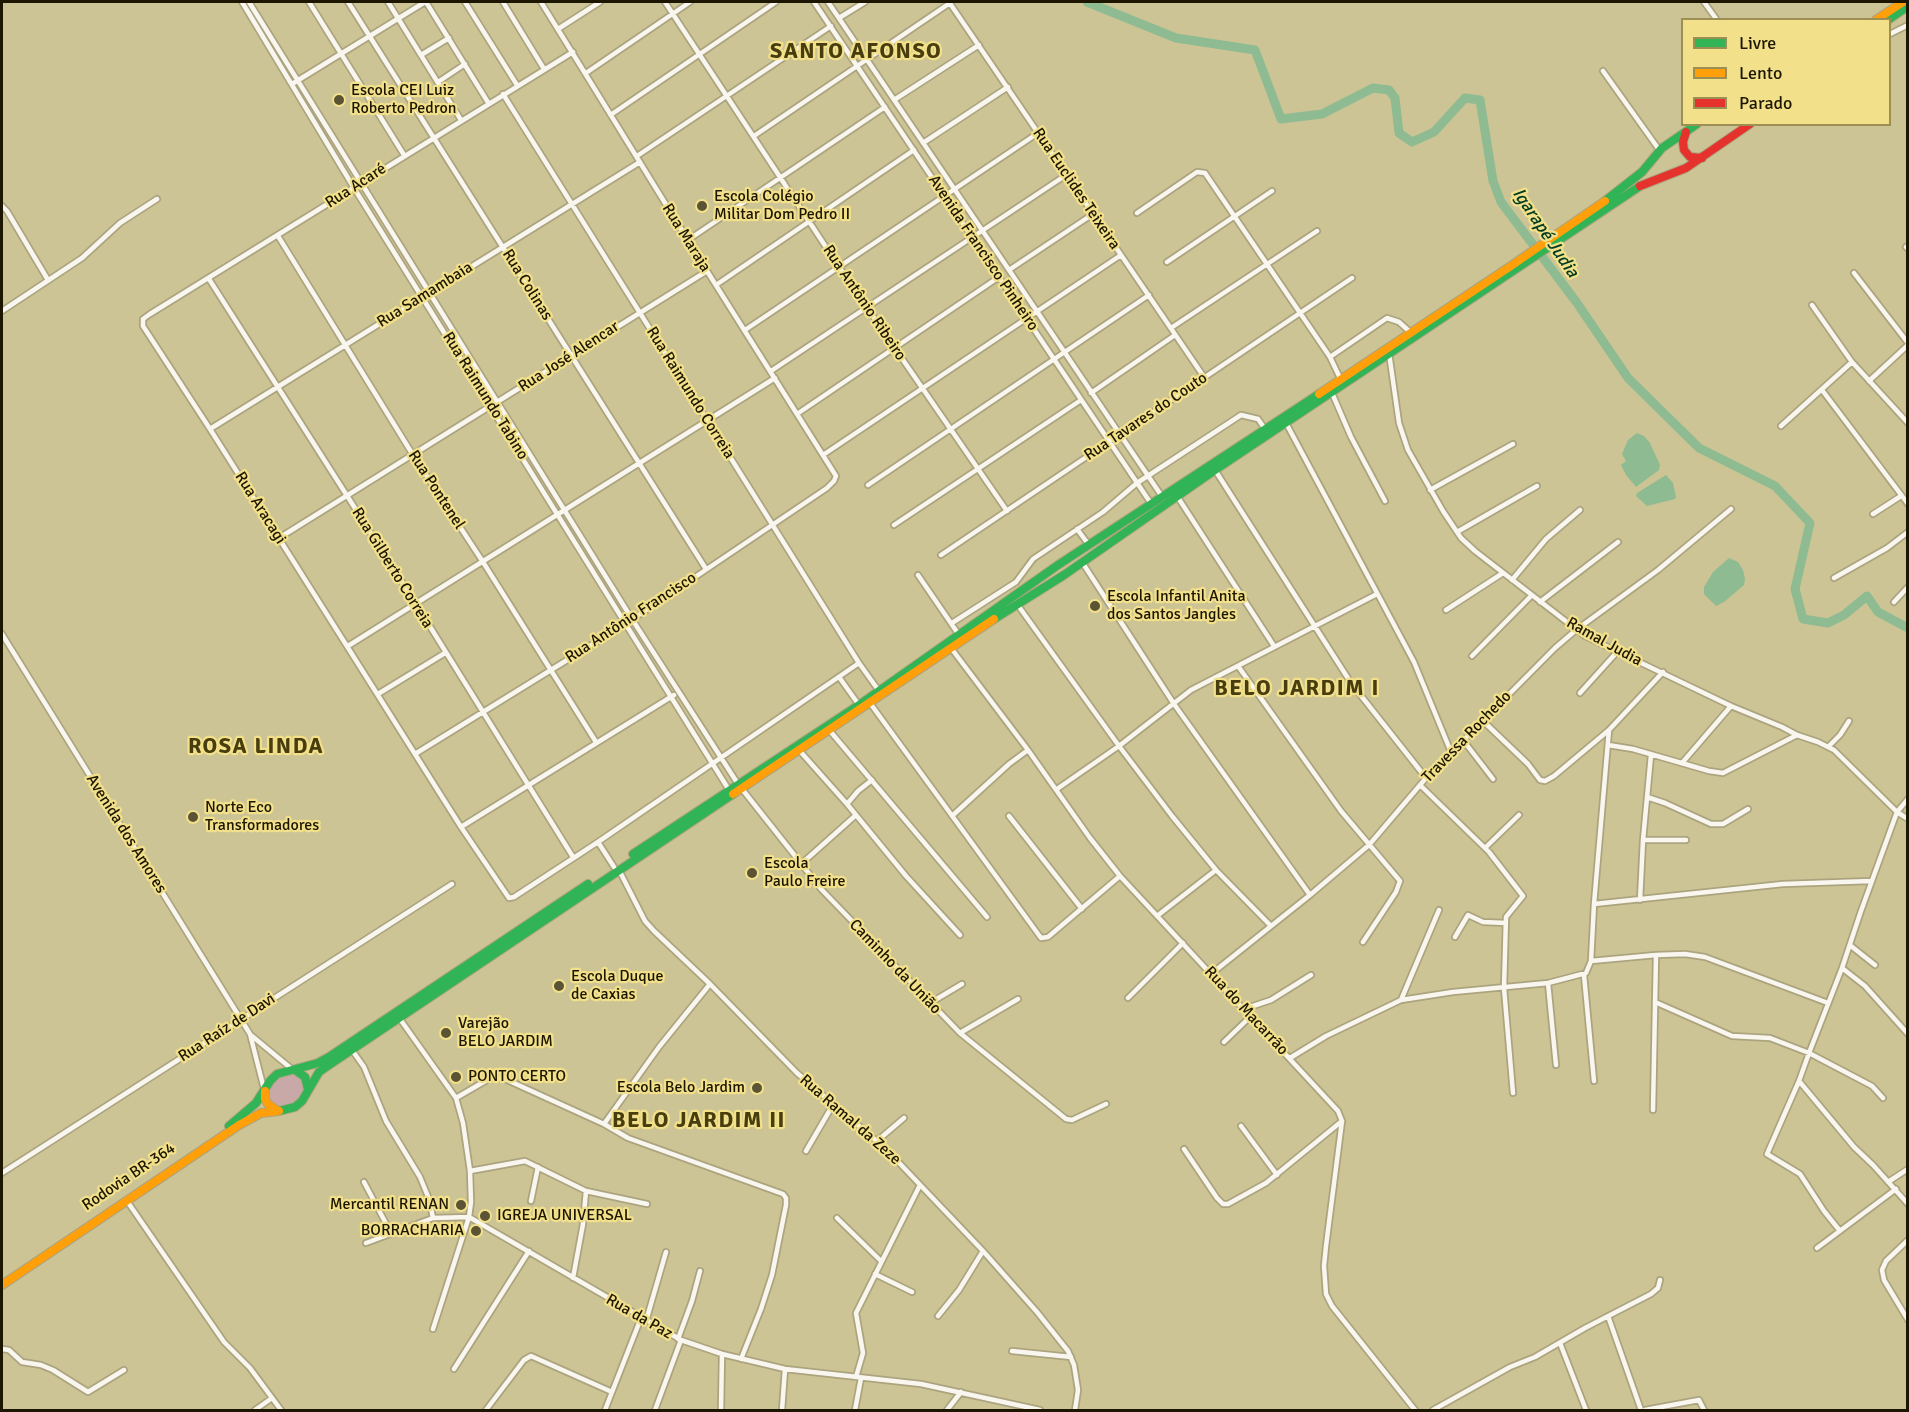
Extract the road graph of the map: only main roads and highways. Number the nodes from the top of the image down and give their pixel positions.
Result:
1 (1903, 3) edge
2 (1879, 18) edge
3 (1890, 18) edge
4 (1694, 126) edge
5 (1747, 126) edge
6 (1686, 132) junction
7 (1702, 158) junction
8 (1575, 225) junction
9 (1513, 268) junction
10 (1119, 525) junction
11 (1124, 534) junction
12 (1058, 565) junction
13 (1064, 575) junction
14 (740, 787) junction
15 (617, 868) junction
16 (293, 1070) junction
17 (308, 1089) junction
18 (265, 1091) junction
19 (278, 1111) junction
20 (2, 1279) edge
21 (2, 1285) edge

1 - 2 highway
1 - 3 highway
4 - 6 highway
5 - 7 highway
6 - 7 highway
6 - 8 highway
7 - 8 highway
8 - 9 highway
9 - 10 highway
9 - 11 highway
10 - 11 highway
10 - 12 highway
11 - 13 highway
12 - 13 highway
12 - 14 highway
13 - 14 highway
14 - 15 highway
14 - 15 highway
15 - 16 highway
15 - 17 highway
16 - 17 highway
16 - 18 highway
17 - 19 highway
18 - 19 highway
18 - 20 highway, Rodovia BR-364
19 - 21 highway

